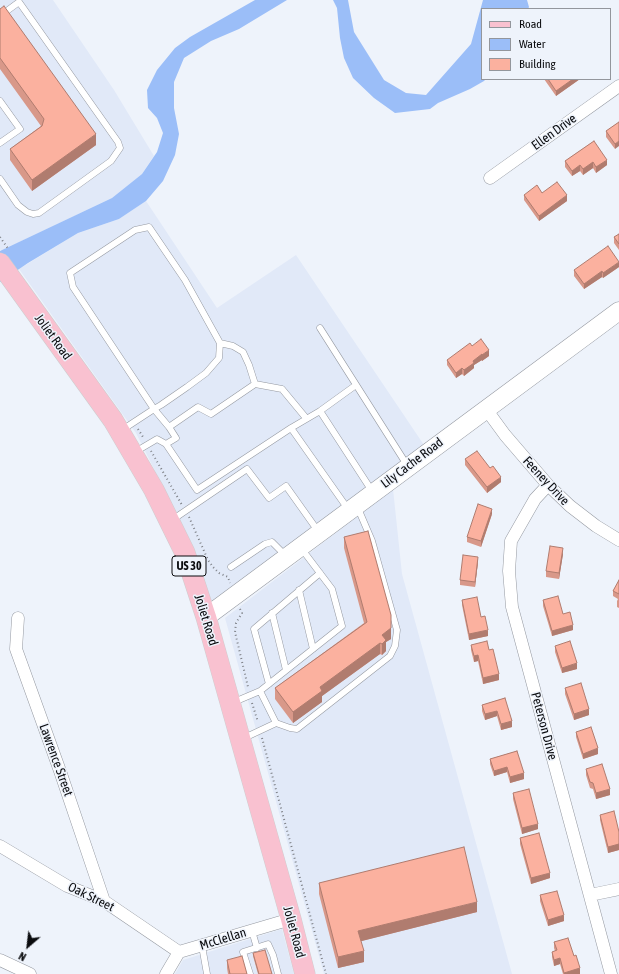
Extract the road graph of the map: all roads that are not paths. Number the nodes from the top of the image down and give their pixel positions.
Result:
1 (0, 16) edge
2 (619, 86) edge
3 (1, 103) edge
4 (0, 143) edge
5 (490, 178) dead end
6 (0, 179) edge
7 (0, 263) edge
8 (617, 317) edge
9 (320, 328) dead end
10 (220, 343) junction
11 (255, 384) junction
12 (356, 385) junction
13 (154, 409) junction
14 (486, 409) junction
15 (320, 411) junction
16 (306, 418) junction
17 (169, 427) junction
18 (291, 428) junction
19 (120, 431) junction
20 (166, 444) junction
21 (133, 453) junction
22 (408, 466) junction
23 (548, 485) junction
24 (373, 492) junction
25 (353, 507) junction
26 (170, 522) junction
27 (318, 533) junction
28 (619, 540) edge
29 (293, 552) junction
30 (231, 567) dead end
31 (320, 573) junction
32 (299, 590) junction
33 (272, 613) junction
34 (206, 617) junction
35 (18, 618) dead end
36 (314, 648) junction
37 (286, 670) junction
38 (268, 684) junction
39 (260, 691) junction
40 (230, 703) junction
41 (276, 723) junction
42 (241, 740) junction
43 (0, 846) edge
44 (619, 889) edge
45 (590, 895) junction
46 (104, 901) junction
47 (291, 919) junction
48 (252, 931) junction
49 (202, 946) junction
50 (257, 948) junction
51 (179, 952) junction
52 (0, 960) edge
53 (30, 974) edge
54 (166, 974) edge
55 (207, 974) edge
56 (250, 974) edge
57 (278, 974) edge
58 (305, 974) edge
59 (611, 974) edge

1 - 6 lane
2 - 5 street, Ellen Drive
3 - 4 lane
7 - 19 main road, Joliet Road / US 30
8 - 14 street, Lily Cache Road
9 - 12 lane
10 - 11 lane
10 - 13 lane
10 - 13 lane
11 - 16 lane
11 - 17 lane
12 - 15 lane
12 - 22 lane
13 - 17 lane
13 - 19 lane
14 - 22 street, Lily Cache Road
14 - 23 street, Feeney Drive
15 - 16 lane
15 - 24 lane
16 - 18 lane
17 - 20 lane
18 - 20 lane
18 - 25 lane
19 - 21 main road, Joliet Road / US 30
20 - 21 lane
21 - 26 main road, Joliet Road / US 30
22 - 24 street, Lily Cache Road
23 - 28 street, Feeney Drive
23 - 45 street, Peterson Drive
24 - 25 street, Lily Cache Road
25 - 27 street, Lily Cache Road
25 - 41 lane
26 - 27 lane
26 - 34 main road, Joliet Road / US 30
27 - 29 street, Lily Cache Road
29 - 30 lane
29 - 31 lane
29 - 34 street, Lily Cache Road
31 - 32 lane
31 - 36 lane
32 - 33 lane
32 - 36 lane
33 - 37 lane
33 - 38 lane
34 - 40 main road, Joliet Road / US 30
35 - 46 street, Lawrence Street
36 - 37 lane
37 - 38 lane
38 - 39 lane
39 - 40 lane
39 - 41 lane
40 - 42 main road, Joliet Road / US 30
41 - 42 lane
42 - 47 main road, Joliet Road / US 30
43 - 46 street, Oak Street
44 - 45 street
45 - 59 street, Peterson Drive
46 - 51 street, Oak Street
47 - 48 street, McClellan
47 - 58 main road, Joliet Road / US 30
48 - 49 street, McClellan
48 - 50 lane
49 - 51 street, McClellan
49 - 55 lane
50 - 56 lane
50 - 57 lane
51 - 54 street
52 - 53 street

